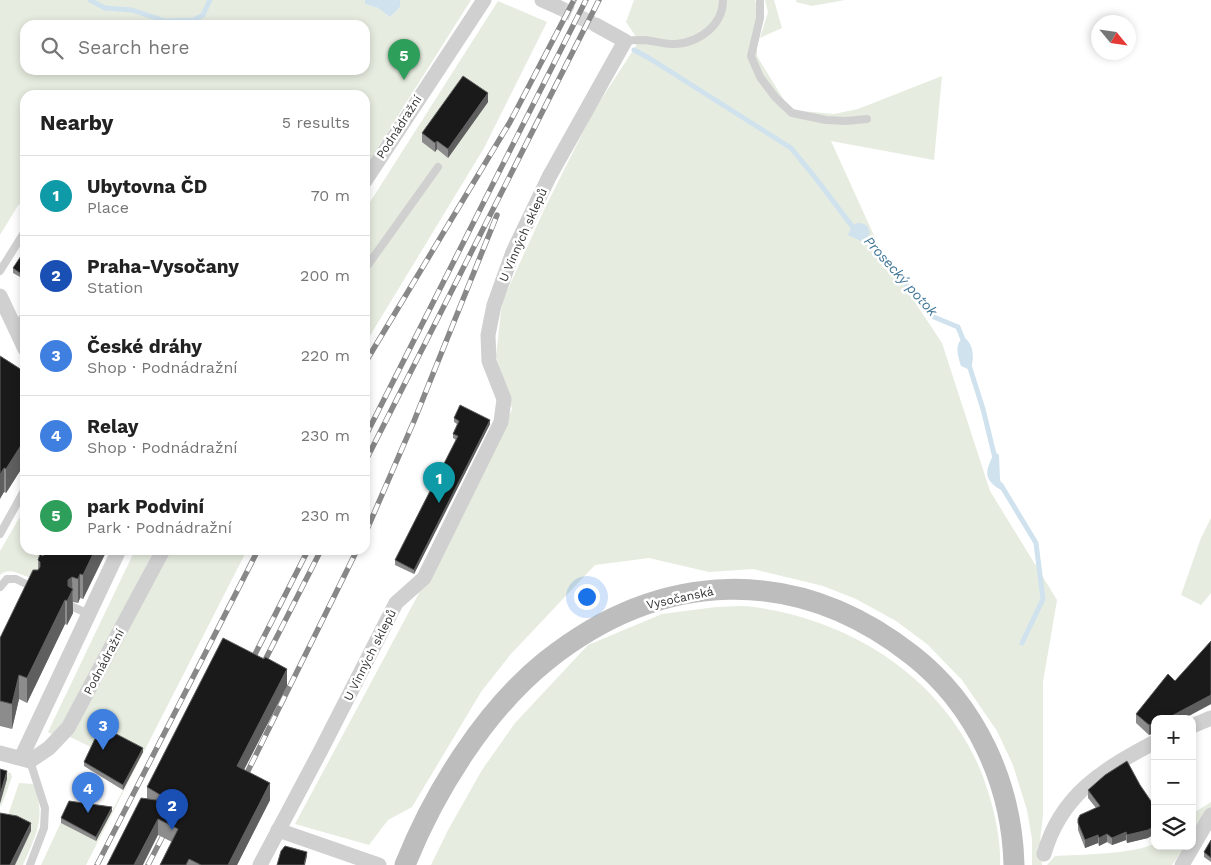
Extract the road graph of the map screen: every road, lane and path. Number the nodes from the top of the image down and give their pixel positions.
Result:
1 (484, 0) edge
2 (542, 0) edge
3 (723, 0) edge
4 (760, 0) edge
5 (558, 7) tunnel mouth
6 (596, 25) tunnel mouth
7 (625, 40) junction
8 (867, 119) dead end
9 (438, 167) dead end
10 (370, 172) edge
11 (20, 239) edge
12 (370, 262) edge
13 (0, 271) edge
14 (2, 306) edge
15 (20, 321) edge
16 (15, 327) junction
17 (20, 338) edge
18 (20, 498) edge
19 (0, 534) edge
20 (116, 555) edge
21 (160, 555) edge
22 (0, 587) edge
23 (35, 588) edge
24 (73, 606) dead end
25 (89, 614) junction
26 (1211, 718) edge
27 (1196, 724) edge
28 (1151, 744) edge
29 (0, 753) edge
30 (25, 760) junction
31 (1211, 815) edge
32 (278, 830) junction
33 (1044, 854) dead end
34 (1014, 855) edge
35 (30, 865) edge
36 (260, 865) edge
37 (379, 865) edge
38 (405, 865) edge
39 (1182, 865) edge

1 - 10 street, Podnádražní
2 - 5 street
3 - 7 lane
4 - 8 lane
6 - 7 street
7 - 32 street, U Vinných sklepů
9 - 12 lane
11 - 13 lane
14 - 16 street
15 - 16 lane
16 - 17 street
18 - 19 lane
20 - 25 street
21 - 30 street, Podnádražní
22 - 23 lane
24 - 25 lane
25 - 30 street
26 - 27 street
28 - 33 street
29 - 30 street
30 - 35 lane
31 - 39 street
32 - 36 street, U Vinných sklepů
32 - 37 street
34 - 38 main road, Vysočanská

